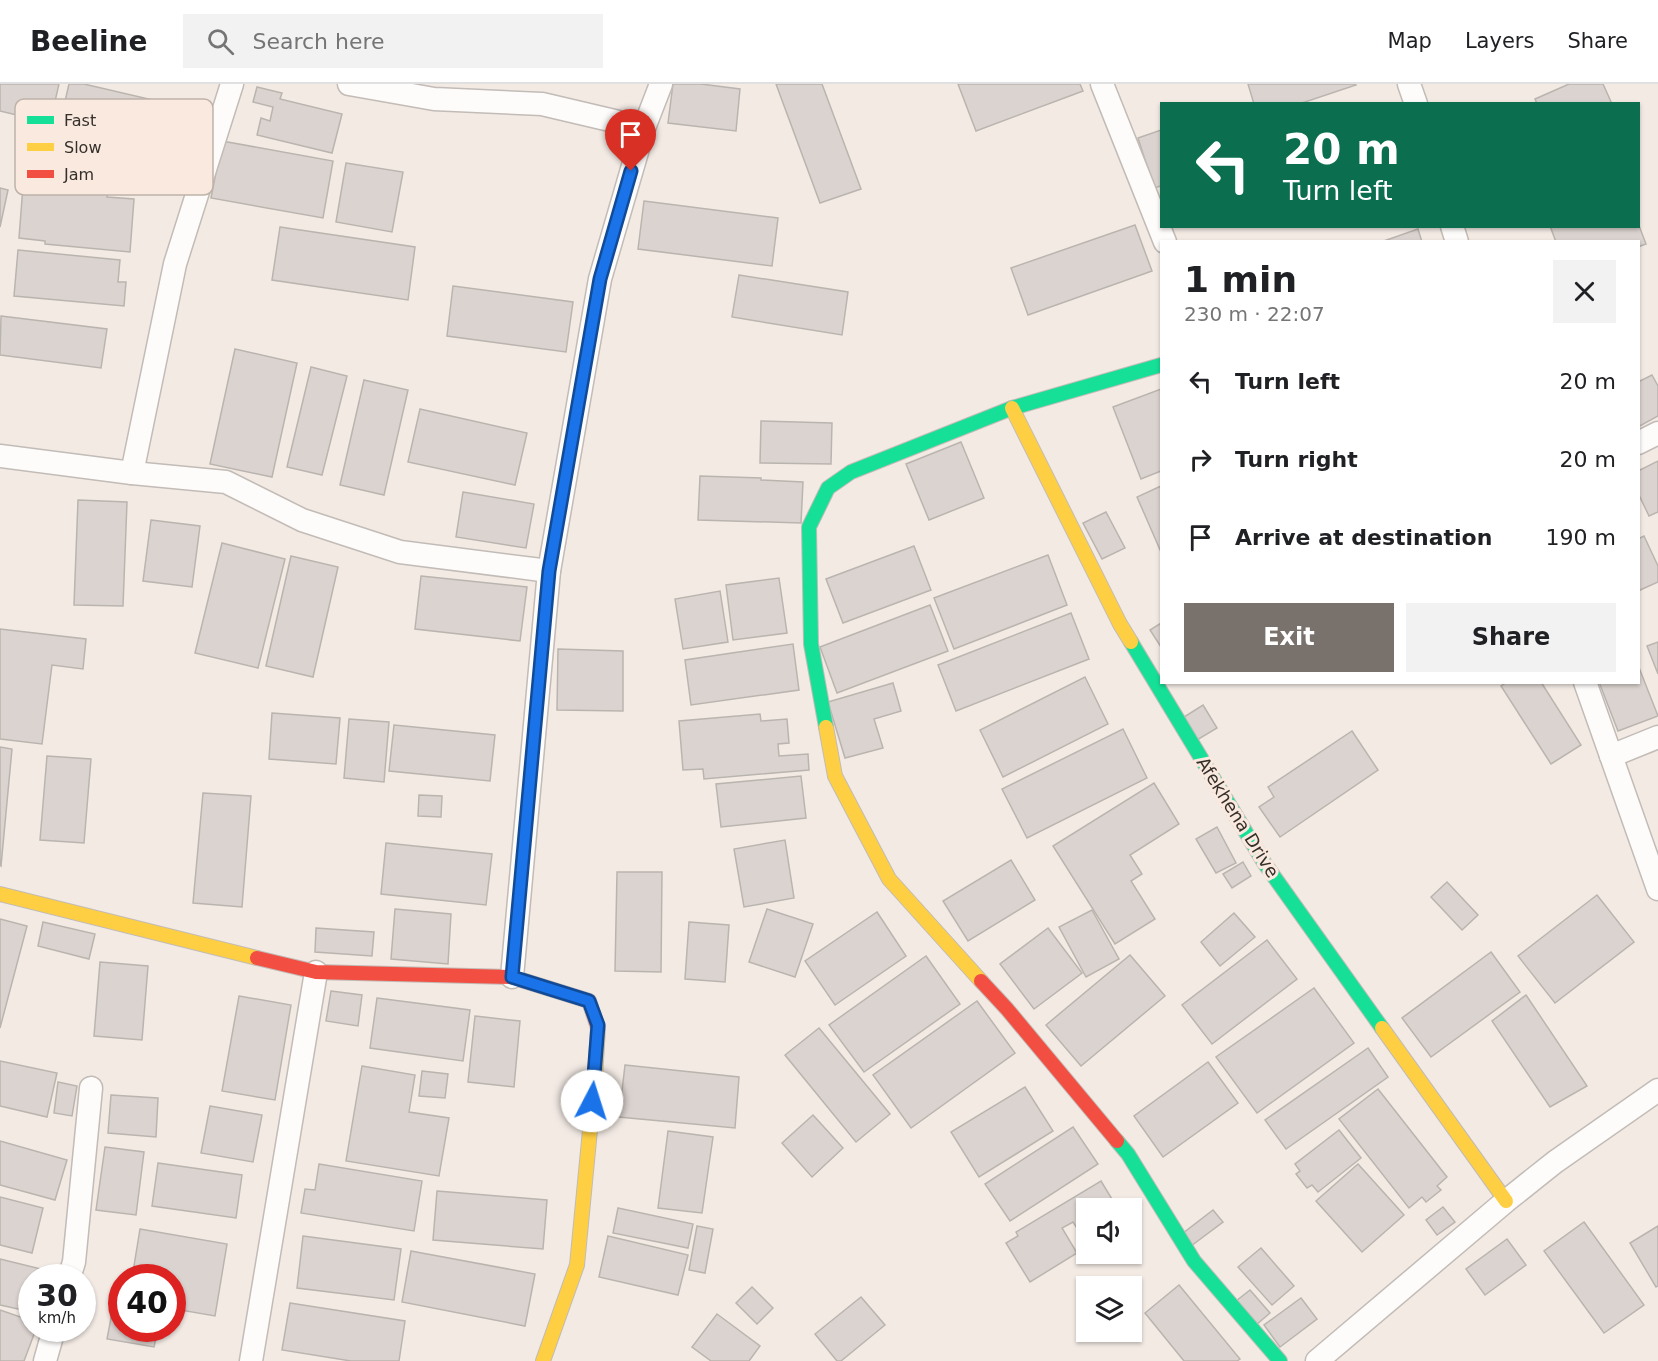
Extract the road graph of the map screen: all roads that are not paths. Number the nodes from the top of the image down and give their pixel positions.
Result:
1 (232, 84) edge
2 (349, 84) edge
3 (661, 84) edge
4 (1101, 84) edge
5 (1410, 84) edge
6 (1415, 102) edge
7 (644, 128) junction
8 (213, 144) edge
9 (197, 195) edge
10 (1160, 227) edge
11 (1160, 365) edge
12 (1012, 408) junction
13 (1658, 433) edge
14 (1640, 442) edge
15 (0, 456) edge
16 (132, 473) junction
17 (549, 571) junction
18 (1586, 684) edge
19 (1658, 737) edge
20 (1611, 756) junction
21 (1658, 889) edge
22 (0, 894) edge
23 (316, 972) junction
24 (512, 977) junction
25 (91, 1088) dead end
26 (1658, 1090) edge
27 (1506, 1201) junction
28 (73, 1264) edge
29 (50, 1342) edge
30 (45, 1361) edge
31 (251, 1361) edge
32 (543, 1361) edge
33 (1280, 1361) edge
34 (1317, 1361) edge

1 - 8 street
2 - 7 street
3 - 7 street
4 - 10 street
5 - 6 street
7 - 17 street
9 - 16 street
11 - 12 street
12 - 27 street, Afekhena Drive
12 - 33 street
13 - 14 street
15 - 16 street
16 - 17 street
17 - 24 street
18 - 20 street
19 - 20 street
20 - 21 street
22 - 23 street
23 - 24 street
23 - 31 street
24 - 32 street
25 - 28 street
26 - 27 street
27 - 34 street
29 - 30 street

